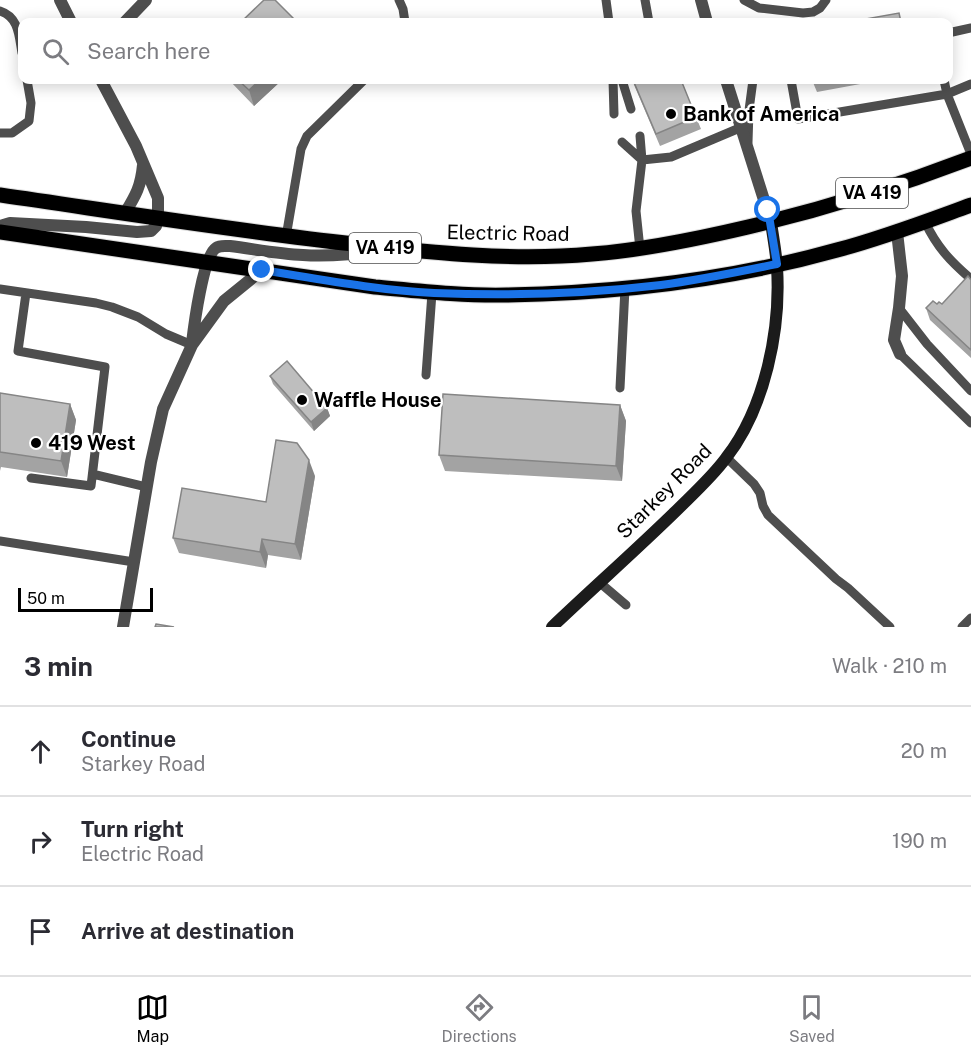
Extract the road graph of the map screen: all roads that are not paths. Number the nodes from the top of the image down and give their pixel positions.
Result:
1 (60, 0) edge
2 (146, 0) edge
3 (399, 0) edge
4 (606, 0) edge
5 (645, 0) edge
6 (701, 0) edge
7 (744, 0) edge
8 (826, 0) edge
9 (0, 11) edge
10 (69, 18) edge
11 (129, 18) edge
12 (404, 18) edge
13 (608, 18) edge
14 (648, 18) edge
15 (706, 18) edge
16 (971, 28) edge
17 (18, 31) edge
18 (953, 32) edge
19 (29, 84) edge
20 (103, 84) edge
21 (360, 84) edge
22 (614, 84) edge
23 (623, 84) edge
24 (727, 84) edge
25 (752, 84) edge
26 (792, 84) edge
27 (945, 84) edge
28 (971, 84) edge
29 (946, 94) junction
30 (631, 109) dead end
31 (614, 114) dead end
32 (742, 128) junction
33 (0, 133) edge
34 (640, 136) dead end
35 (622, 141) dead end
36 (748, 147) junction
37 (971, 156) edge
38 (642, 160) junction
39 (143, 163) junction
40 (0, 195) edge
41 (971, 205) edge
42 (125, 213) junction
43 (158, 218) junction
44 (771, 222) junction
45 (925, 222) junction
46 (0, 226) edge
47 (0, 232) edge
48 (897, 232) junction
49 (286, 237) junction
50 (394, 249) junction
51 (640, 249) junction
52 (208, 263) junction
53 (777, 264) junction
54 (262, 270) junction
55 (971, 279) edge
56 (625, 288) junction
57 (0, 289) edge
58 (26, 293) junction
59 (432, 293) junction
60 (899, 308) junction
61 (192, 345) junction
62 (900, 354) joint
63 (426, 375) dead end
64 (620, 388) dead end
65 (971, 391) edge
66 (971, 423) edge
67 (727, 458) junction
68 (93, 474) junction
69 (31, 478) dead end
70 (147, 487) junction
71 (0, 541) edge
72 (134, 562) junction
73 (599, 582) junction
74 (626, 605) dead end
75 (971, 618) edge
76 (123, 627) edge
77 (552, 627) edge
78 (890, 627) edge
79 (962, 627) edge

1 - 10 street
2 - 11 street
3 - 12 lane
4 - 13 lane
5 - 14 lane
6 - 15 street
7 - 8 lane
9 - 17 lane
16 - 18 lane
19 - 33 lane
20 - 39 street
21 - 49 lane
22 - 31 lane
23 - 30 lane
24 - 32 street, Starkey Road
25 - 36 lane
26 - 29 lane
27 - 29 lane
28 - 29 lane
29 - 37 lane
32 - 36 street, Starkey Road
32 - 38 lane
34 - 38 lane
35 - 38 lane
36 - 44 street, Starkey Road
37 - 44 main road, Electric Road / VA 419
38 - 51 lane
39 - 42 street
39 - 43 street
40 - 42 main road, Electric Road / VA 419
41 - 45 main road, VA 419
42 - 43 main road, Electric Road / VA 419
43 - 46 street
43 - 49 main road, Electric Road / VA 419
44 - 51 main road, Electric Road / VA 419
44 - 53 main road, Starkey Road
45 - 48 main road, VA 419
45 - 55 lane
47 - 52 main road, VA 419
48 - 53 main road, VA 419
48 - 60 street
49 - 50 main road, Electric Road / VA 419
50 - 51 main road, Electric Road / VA 419
50 - 52 street
52 - 54 main road, VA 419
52 - 61 street
53 - 56 main road, VA 419
53 - 67 main road, Starkey Road
54 - 59 main road, VA 419
54 - 61 street
56 - 59 main road, VA 419
56 - 64 lane
57 - 58 lane
58 - 61 lane
58 - 68 lane
59 - 63 lane
60 - 62 street
60 - 65 lane
61 - 70 street
62 - 66 lane
67 - 73 main road, Starkey Road
67 - 78 lane
68 - 69 lane
68 - 70 lane
70 - 72 street
71 - 72 lane
72 - 76 street
73 - 74 lane
73 - 77 main road, Starkey Road
75 - 79 lane

